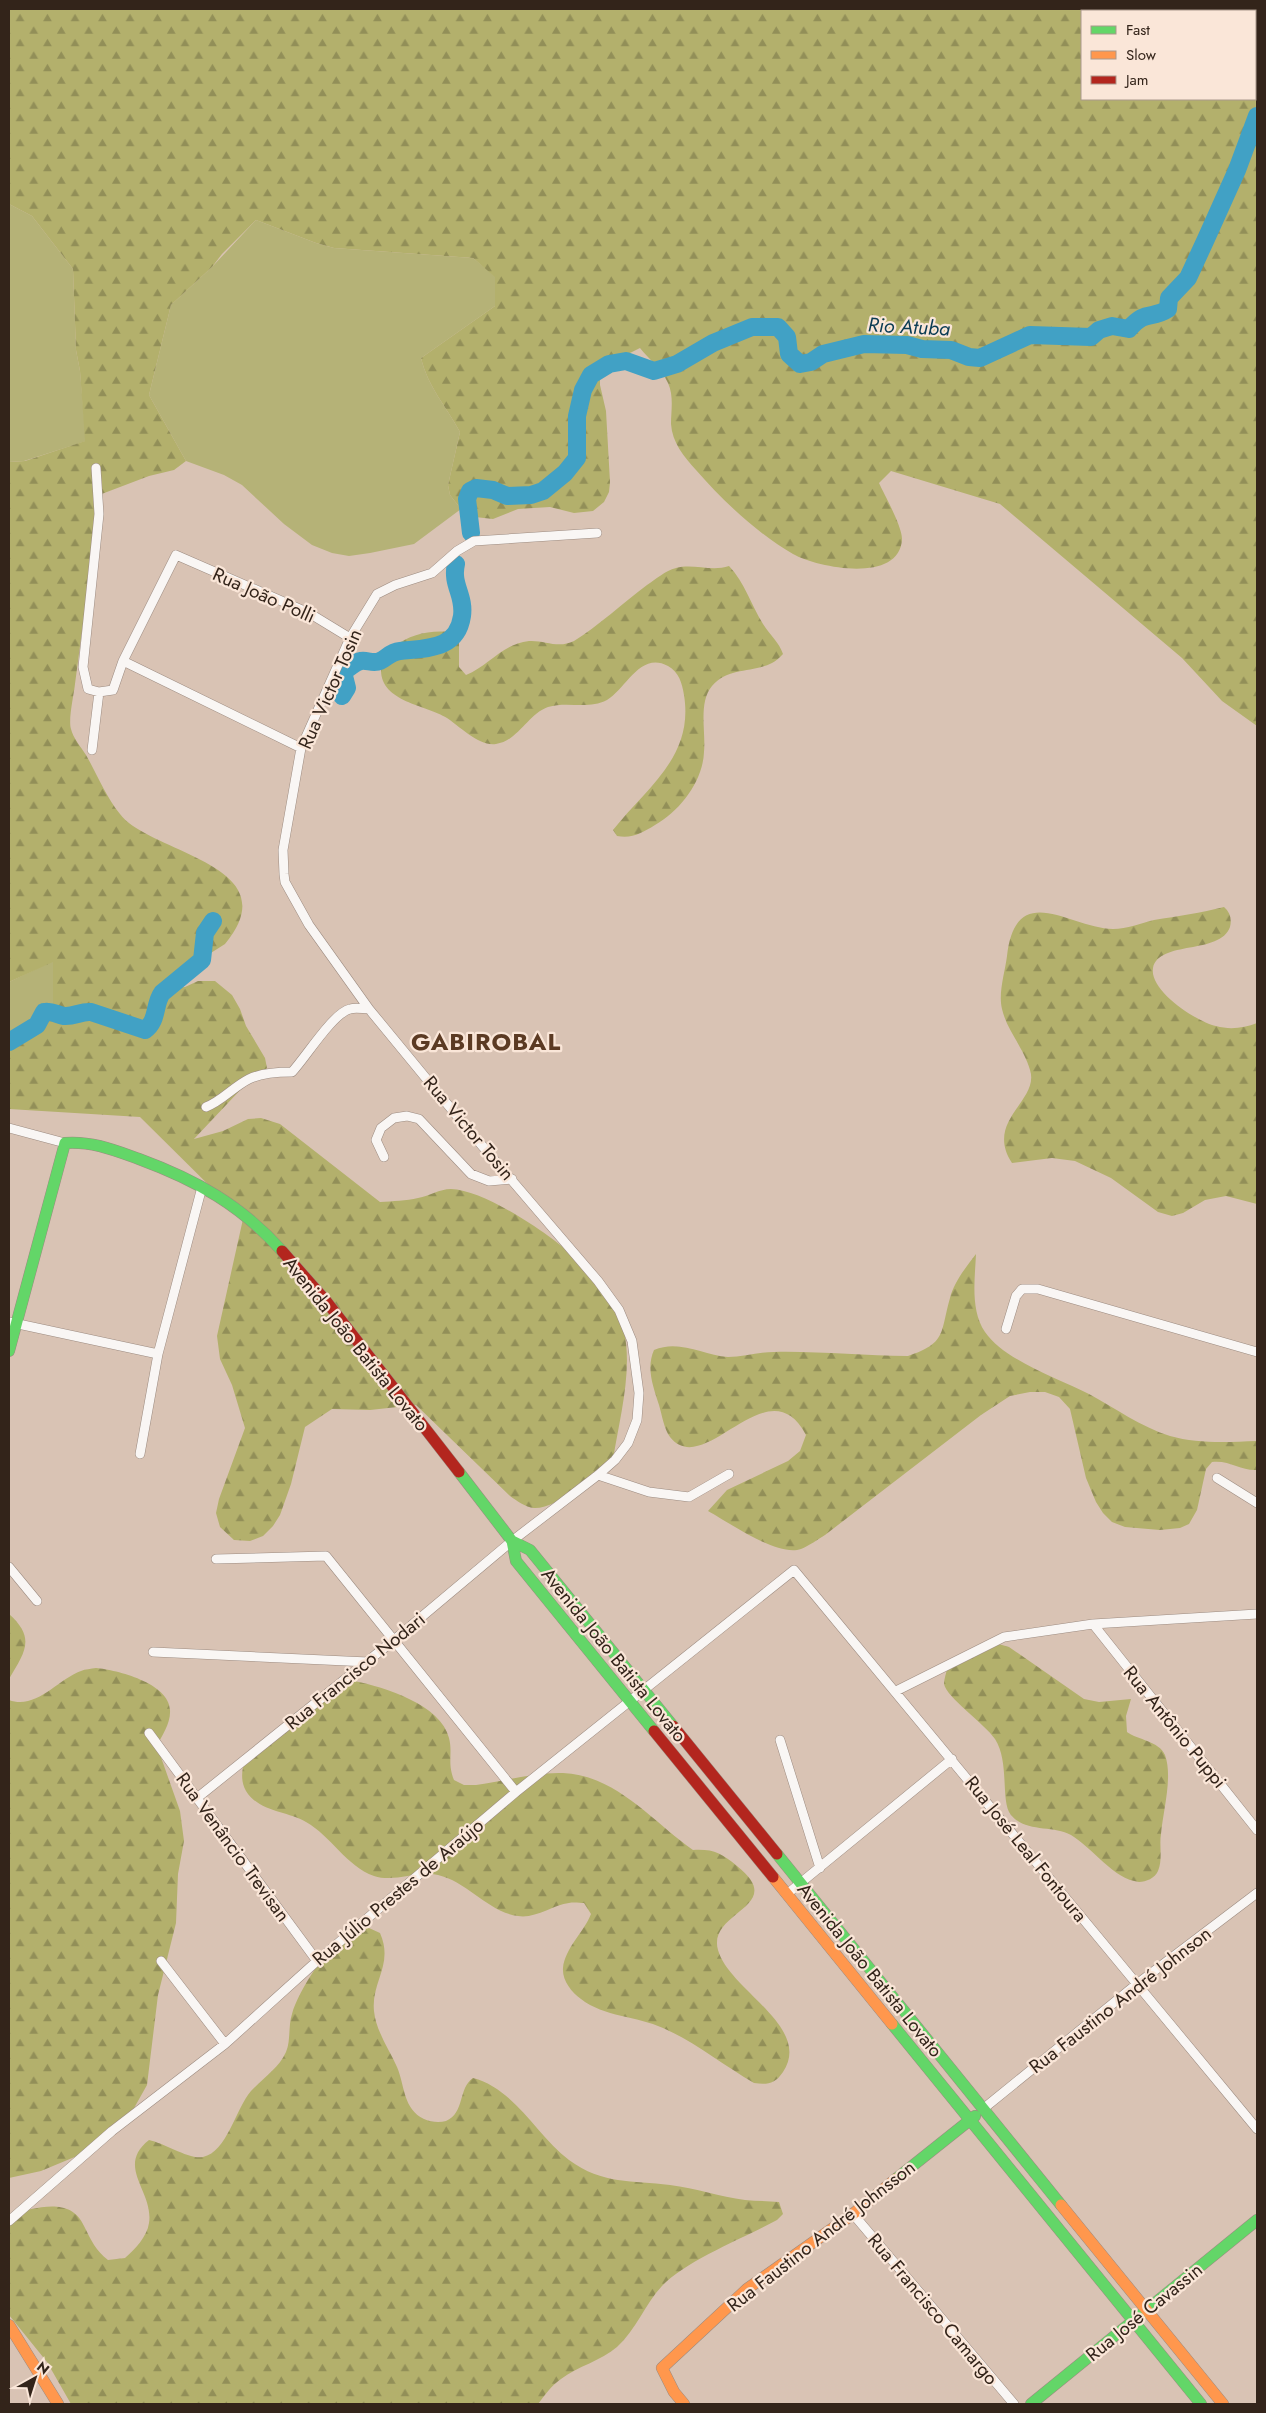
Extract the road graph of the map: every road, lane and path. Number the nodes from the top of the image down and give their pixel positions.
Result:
1 (96, 468) dead end
2 (598, 533) dead end
3 (350, 638) junction
4 (123, 660) junction
5 (98, 692) junction
6 (301, 748) junction
7 (92, 750) dead end
8 (370, 1009) junction
9 (206, 1107) dead end
10 (9, 1128) edge
11 (65, 1143) junction
12 (384, 1157) dead end
13 (512, 1179) junction
14 (202, 1187) junction
15 (12, 1323) edge
16 (1006, 1329) dead end
17 (9, 1351) edge
18 (1257, 1352) edge
19 (158, 1354) junction
20 (140, 1454) dead end
21 (728, 1474) dead end
22 (598, 1475) junction
23 (1218, 1478) dead end
24 (1257, 1504) edge
25 (512, 1541) junction
26 (216, 1559) dead end
27 (9, 1567) edge
28 (794, 1570) joint
29 (37, 1601) dead end
30 (1257, 1614) edge
31 (1093, 1624) junction
32 (394, 1640) junction
33 (153, 1652) dead end
34 (368, 1662) junction
35 (642, 1691) junction
36 (896, 1691) junction
37 (630, 1701) junction
38 (149, 1733) dead end
39 (780, 1740) dead end
40 (952, 1759) junction
41 (516, 1792) junction
42 (197, 1798) junction
43 (1257, 1830) edge
44 (820, 1868) junction
45 (800, 1884) junction
46 (1257, 1893) edge
47 (787, 1894) junction
48 (161, 1961) dead end
49 (317, 1961) junction
50 (1137, 1984) junction
51 (225, 2044) junction
52 (983, 2109) junction
53 (970, 2120) junction
54 (1257, 2129) edge
55 (853, 2214) junction
56 (1257, 2220) edge
57 (9, 2221) edge
58 (1113, 2270) junction
59 (1100, 2280) junction
60 (1147, 2310) junction
61 (1133, 2321) junction
62 (9, 2325) edge
63 (58, 2404) edge
64 (684, 2404) edge
65 (1014, 2404) edge
66 (1031, 2404) edge
67 (1201, 2404) edge
68 (1223, 2404) edge

1 - 5 street
2 - 3 street, Rua Victor Tosin
3 - 4 street, Rua João Polli
3 - 6 street, Rua Victor Tosin
4 - 5 street
4 - 6 street
5 - 7 street
6 - 8 street, Rua Victor Tosin
8 - 9 street
8 - 13 street, Rua Victor Tosin
10 - 11 street
11 - 14 street, Avenida João Batista Lovato
11 - 15 street
12 - 13 street
13 - 22 street, Rua Victor Tosin
14 - 19 street
14 - 25 street, Avenida João Batista Lovato
15 - 17 street
15 - 19 street
16 - 18 street
19 - 20 street
21 - 22 street
22 - 25 street, Rua Victor Tosin
23 - 24 street
25 - 32 street, Rua Francisco Nodari
25 - 35 street, Avenida João Batista Lovato
25 - 37 street, Avenida João Batista Lovato
26 - 32 street
27 - 29 street
28 - 35 street, Rua Júlio Prestes de Araújo
28 - 36 street, Rua José Leal Fontoura
30 - 31 street
31 - 36 street
31 - 43 street, Rua Antônio Puppi
32 - 34 street, Rua Francisco Nodari
32 - 41 street
33 - 34 street
34 - 42 street, Rua Francisco Nodari
35 - 37 street, Rua Júlio Prestes de Araújo
35 - 45 street, Avenida João Batista Lovato
36 - 40 street, Rua José Leal Fontoura
37 - 41 street, Rua Júlio Prestes de Araújo
37 - 47 street, Avenida João Batista Lovato
38 - 42 street, Rua Venâncio Trevisan
39 - 44 street
40 - 44 street
40 - 50 street, Rua José Leal Fontoura
41 - 49 street, Rua Júlio Prestes de Araújo
42 - 49 street, Rua Venâncio Trevisan
44 - 45 street
45 - 47 street
45 - 52 street, Avenida João Batista Lovato
46 - 50 street, Rua Faustino André Johnson
47 - 53 street, Avenida João Batista Lovato
48 - 51 street
49 - 51 street, Rua Júlio Prestes de Araújo
50 - 52 street, Rua Faustino André Johnson
50 - 54 street, Rua José Leal Fontoura
51 - 57 street, Rua Júlio Prestes de Araújo
52 - 53 street, Rua Faustino André Johnsson
52 - 58 street, Avenida João Batista Lovato
53 - 55 street, Rua Faustino André Johnsson
53 - 59 street, Avenida João Batista Lovato
55 - 64 street, Rua Faustino André Johnsson
55 - 65 street, Rua Francisco Camargo
56 - 60 street, Rua José Cavassin
58 - 59 street
58 - 60 street, Avenida João Batista Lovato
59 - 61 street, Avenida João Batista Lovato
60 - 61 street, Rua José Cavassin
60 - 68 street, Avenida João Batista Lovato
61 - 66 street, Rua José Cavassin
61 - 67 street, Avenida João Batista Lovato
62 - 63 street

